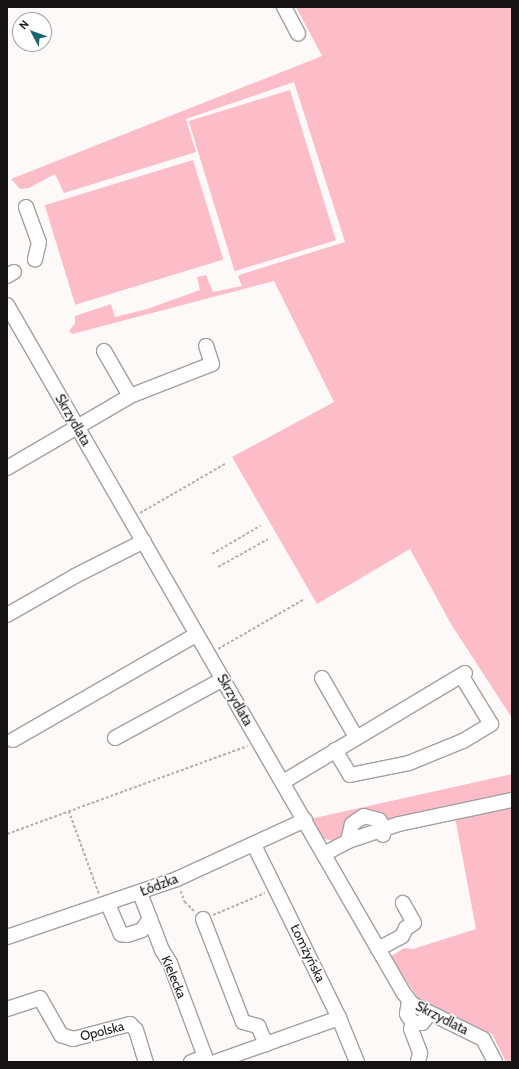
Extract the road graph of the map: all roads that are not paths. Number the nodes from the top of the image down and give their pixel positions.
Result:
1 (284, 7) edge
2 (298, 33) dead end
3 (26, 207) dead end
4 (35, 260) dead end
5 (7, 305) edge
6 (206, 346) dead end
7 (104, 351) dead end
8 (130, 396) junction
9 (77, 426) junction
10 (7, 468) edge
11 (144, 541) junction
12 (7, 615) edge
13 (197, 634) junction
14 (223, 678) junction
15 (322, 678) dead end
16 (356, 737) junction
17 (115, 738) dead end
18 (13, 740) dead end
19 (336, 750) junction
20 (283, 782) junction
21 (512, 800) edge
22 (305, 820) junction
23 (384, 828) junction
24 (254, 845) junction
25 (329, 851) junction
26 (140, 893) junction
27 (402, 902) dead end
28 (106, 904) junction
29 (150, 919) junction
30 (203, 919) road end
31 (7, 937) edge
32 (378, 949) junction
33 (409, 1001) junction
34 (7, 1009) edge
35 (430, 1013) junction
36 (339, 1018) junction
37 (412, 1023) junction
38 (266, 1044) junction
39 (209, 1060) edge
40 (146, 1062) edge
41 (190, 1062) edge
42 (357, 1062) edge
43 (418, 1062) edge
44 (495, 1062) edge

1 - 2 street
3 - 4 street
5 - 9 street, Skrzydlata
6 - 8 street
7 - 8 street
8 - 9 street
9 - 10 street
9 - 11 street, Skrzydlata
11 - 12 street
11 - 13 street, Skrzydlata
13 - 14 street, Skrzydlata
13 - 18 street
14 - 17 street
14 - 20 street, Skrzydlata
15 - 16 street
16 - 19 street
16 - 19 street
19 - 20 street
20 - 22 street, Skrzydlata
21 - 23 street
22 - 24 street, Łódzka
22 - 25 street, Skrzydlata
23 - 25 street
23 - 25 street
24 - 26 street, Łódzka
24 - 36 street, Łomżyńska
25 - 32 street, Skrzydlata
26 - 28 street, Łódzka
26 - 29 street, Kielecka
27 - 32 street
28 - 29 street
28 - 31 street, Łódzka
29 - 39 street, Kielecka
30 - 38 street
32 - 33 street, Skrzydlata
33 - 35 street, Skrzydlata
33 - 37 street
34 - 40 street, Opolska
35 - 37 street
35 - 44 street, Skrzydlata
36 - 38 street
36 - 42 street, Łomżyńska
37 - 43 street
38 - 39 street
39 - 41 street

